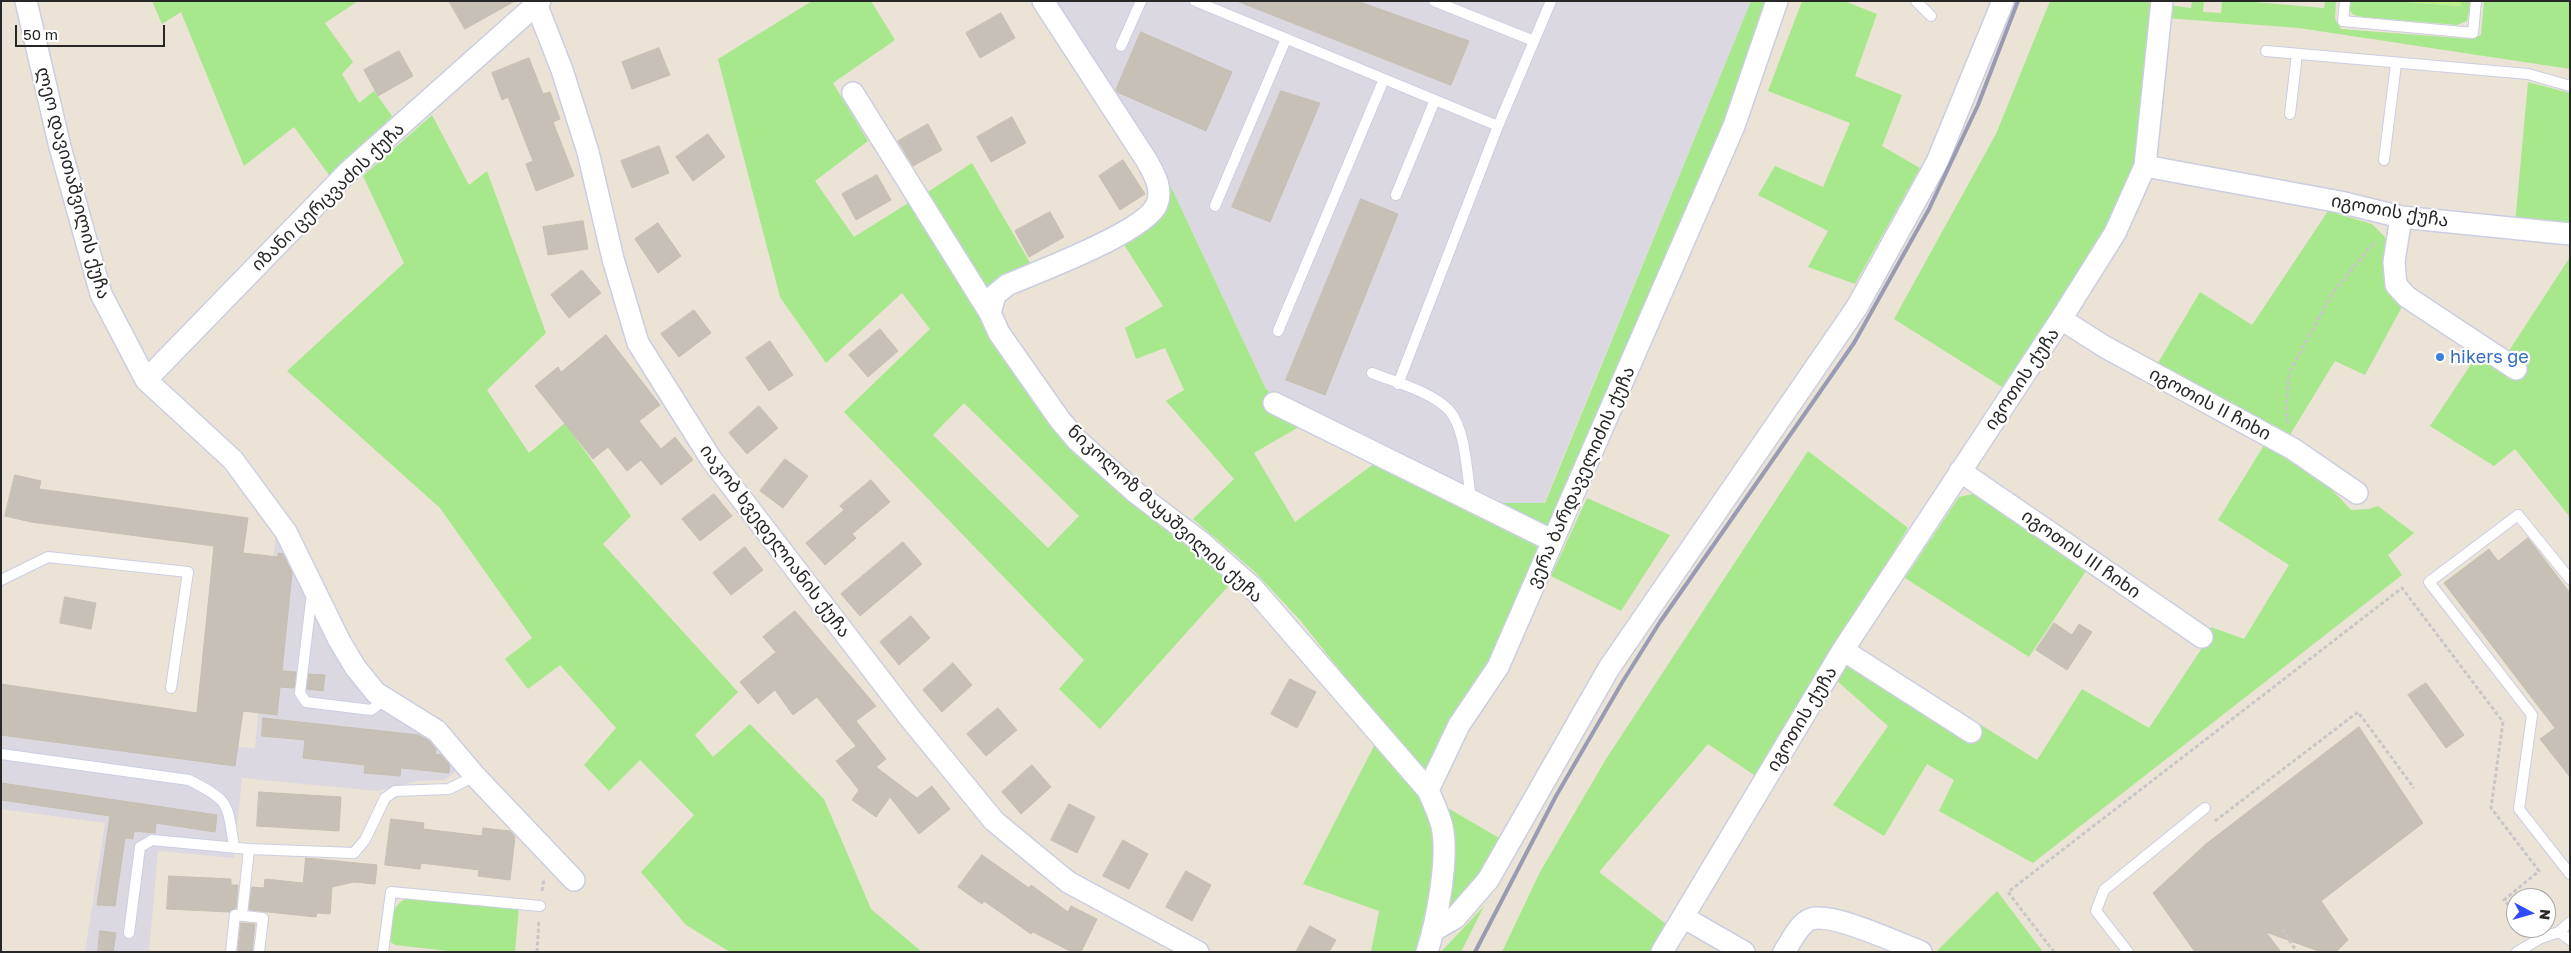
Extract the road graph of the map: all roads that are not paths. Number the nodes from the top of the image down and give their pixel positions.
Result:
1 (26, 1) edge
2 (1043, 1) edge
3 (1141, 1) edge
4 (1196, 1) edge
5 (1434, 1) edge
6 (1551, 1) edge
7 (1777, 1) edge
8 (1916, 1) edge
9 (2003, 1) edge
10 (2162, 1) edge
11 (2345, 1) edge
12 (2476, 1) edge
13 (537, 2) edge
14 (1931, 16) dead end
15 (1286, 38) junction
16 (1534, 41) junction
17 (1121, 46) dead end
18 (2266, 51) dead end
19 (2297, 54) junction
20 (2396, 64) junction
21 (1384, 79) junction
22 (2570, 86) edge
23 (853, 93) dead end
24 (1435, 100) junction
25 (2290, 114) dead end
26 (1498, 126) junction
27 (2384, 160) dead end
28 (2146, 166) junction
29 (1396, 195) dead end
30 (1215, 206) dead end
31 (2400, 223) junction
32 (2570, 234) edge
33 (990, 313) junction
34 (2061, 320) junction
35 (1278, 331) dead end
36 (2516, 369) dead end
37 (1372, 373) dead end
38 (146, 380) junction
39 (1398, 384) junction
40 (1274, 403) dead end
41 (1960, 471) junction
42 (2357, 493) dead end
43 (1471, 501) junction
44 (1553, 541) junction
45 (2570, 579) edge
46 (1, 580) edge
47 (313, 587) junction
48 (2202, 637) dead end
49 (1843, 650) junction
50 (171, 688) dead end
51 (386, 700) junction
52 (1971, 732) dead end
53 (1, 754) edge
54 (475, 776) junction
55 (1428, 790) junction
56 (2205, 808) road end
57 (234, 847) junction
58 (248, 849) junction
59 (2570, 874) edge
60 (574, 880) dead end
61 (540, 906) dead end
62 (242, 916) junction
63 (1683, 917) junction
64 (2570, 922) edge
65 (1434, 930) junction
66 (2559, 932) junction
67 (129, 933) dead end
68 (2570, 940) edge
69 (231, 952) edge
70 (259, 952) edge
71 (383, 952) edge
72 (1198, 952) edge
73 (1427, 952) edge
74 (1662, 952) edge
75 (1744, 952) edge
76 (1784, 952) edge
77 (1921, 952) edge
78 (2128, 952) edge
79 (2517, 952) edge

1 - 38 street, ლეო დავითაშვილის ქუჩა
2 - 33 street
3 - 17 lane
4 - 15 lane
5 - 16 lane
6 - 16 lane
7 - 44 street, ვერა ბარდაველიძის ქუჩა
8 - 14 lane
9 - 65 street
10 - 28 street
11 - 12 lane
13 - 38 street, იზანი ცერცვაძის ქუჩა
13 - 72 street, იაკობ ხვედელიანის ქუჩა
15 - 21 lane
15 - 30 lane
16 - 26 lane
18 - 19 lane
19 - 20 lane
19 - 25 lane
20 - 22 lane
20 - 27 lane
21 - 24 lane
21 - 35 lane
23 - 33 street, ნიკოლოზ მაყაშვილის ქუჩა
24 - 26 lane
24 - 29 lane
26 - 39 lane
28 - 31 street, იგოთის ქუჩა
28 - 34 street, იგოთის ქუჩა
31 - 32 street, იგოთის ქუჩა
31 - 36 street
33 - 55 street, ნიკოლოზ მაყაშვილის ქუჩა
34 - 41 street, იგოთის ქუჩა
34 - 42 street, იგოთის II ჩიხი
37 - 39 lane
38 - 47 street, ლეო დავითაშვილის ქუჩა
39 - 43 lane
40 - 43 street
41 - 48 street, იგოთის III ჩიხი
41 - 49 street, იგოთის ქუჩა
43 - 44 street
44 - 55 street, ვერა ბარდაველიძის ქუჩა
45 - 59 lane
46 - 50 lane
47 - 51 street, ლეო დავითაშვილის ქუჩა
47 - 51 lane
49 - 52 street
49 - 63 street, იგოთის ქუჩა
51 - 54 street, ლეო დავითაშვილის ქუჩა
53 - 57 lane
54 - 58 lane
54 - 60 street, ლეო დავითაშვილის ქუჩა
55 - 65 street
56 - 78 lane
57 - 58 lane
57 - 67 lane
58 - 62 lane
61 - 71 lane
62 - 69 lane
62 - 70 lane
63 - 74 street, იგოთის ქუჩა
63 - 75 street
64 - 66 lane
65 - 73 street
66 - 68 lane
66 - 79 lane
76 - 77 street

